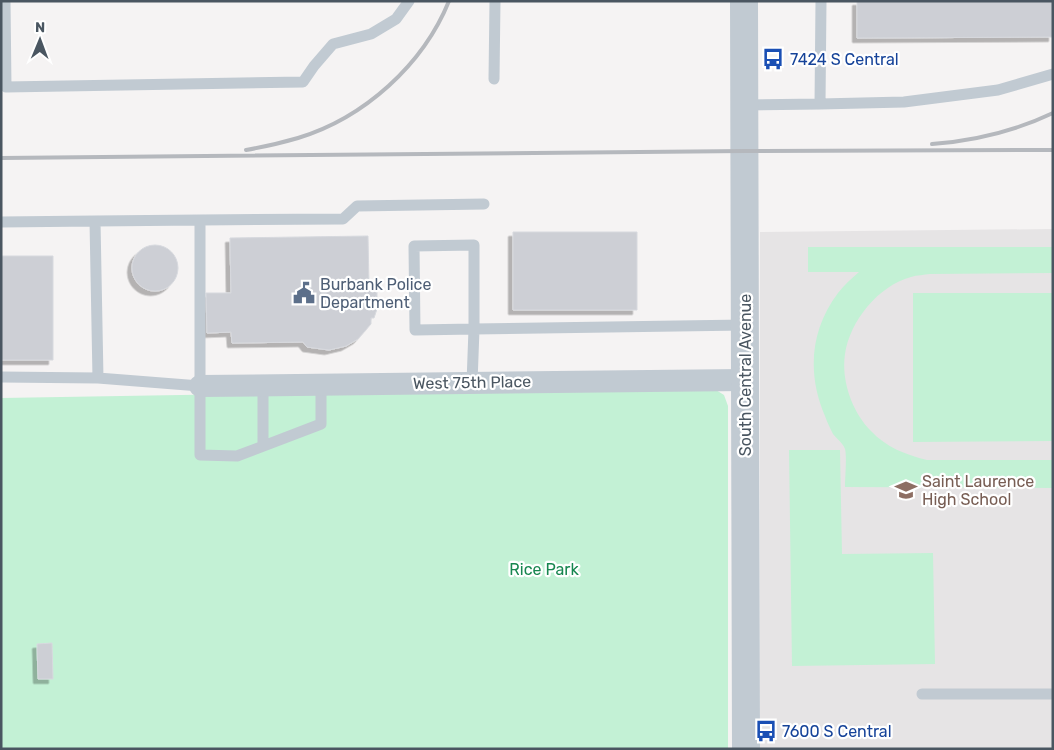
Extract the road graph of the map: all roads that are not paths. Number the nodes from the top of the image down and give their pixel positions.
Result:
1 (5, 1) edge
2 (409, 1) edge
3 (495, 1) edge
4 (744, 1) edge
5 (821, 1) edge
6 (1053, 74) edge
7 (494, 78) dead end
8 (820, 104) junction
9 (744, 105) junction
10 (484, 204) dead end
11 (200, 220) junction
12 (95, 221) junction
13 (1, 222) edge
14 (745, 325) junction
15 (474, 329) junction
16 (1, 377) edge
17 (98, 378) junction
18 (744, 380) junction
19 (472, 382) junction
20 (263, 384) junction
21 (321, 384) junction
22 (200, 386) junction
23 (263, 446) junction
24 (922, 694) dead end
25 (1053, 694) edge
26 (746, 749) edge

1 - 2 lane
3 - 7 lane
4 - 9 street, South Central Avenue
5 - 8 lane
6 - 8 lane
8 - 9 lane
9 - 14 street, South Central Avenue
10 - 11 lane
11 - 12 lane
11 - 22 lane
12 - 13 lane
12 - 17 lane
14 - 15 lane
14 - 18 street, South Central Avenue
15 - 15 lane
15 - 19 lane
16 - 17 lane
17 - 22 lane
18 - 19 street, West 75th Place
18 - 26 street, South Central Avenue
19 - 21 street, West 75th Place
20 - 21 street, West 75th Place
20 - 22 street, West 75th Place
20 - 23 lane
21 - 23 lane
22 - 23 lane
24 - 25 lane

